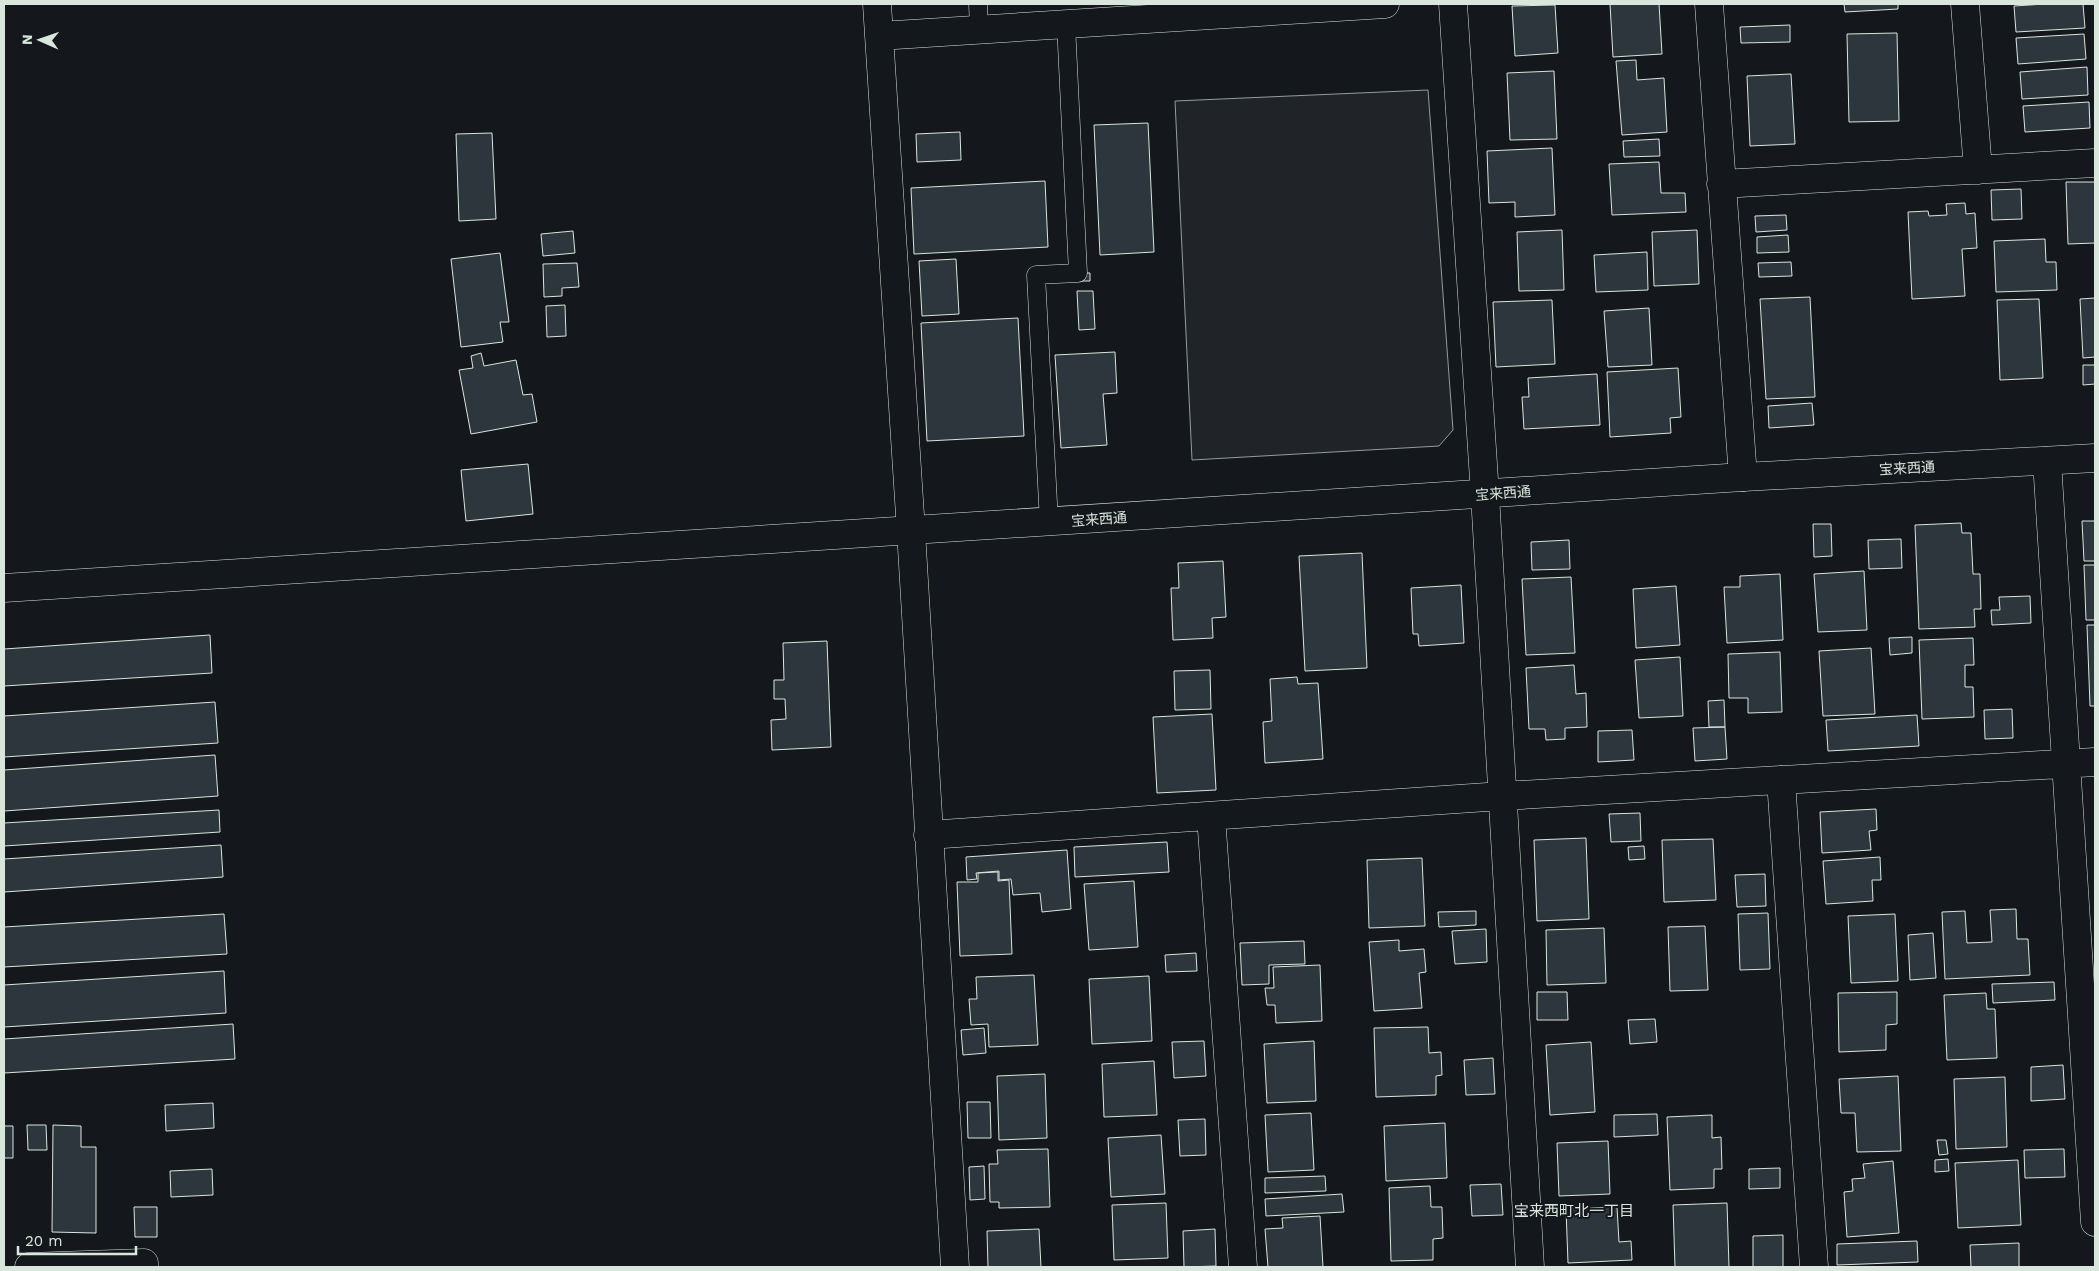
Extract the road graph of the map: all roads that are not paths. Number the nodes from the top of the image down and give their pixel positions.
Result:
1 (876, 4) edge
2 (1385, 4) edge
3 (1453, 4) edge
4 (1709, 4) edge
5 (1965, 4) edge
6 (1160, 11) edge
7 (979, 16) edge
8 (1066, 24) junction
9 (878, 36) junction
10 (2095, 163) edge
11 (1978, 170) junction
12 (1721, 184) junction
13 (2095, 458) edge
14 (2047, 461) junction
15 (1743, 477) junction
16 (1485, 495) junction
17 (1049, 522) junction
18 (911, 531) junction
19 (4, 588) edge
20 (2095, 762) edge
21 (2066, 763) junction
22 (1781, 780) junction
23 (1502, 796) junction
24 (1211, 816) junction
25 (928, 835) junction
26 (2095, 1222) edge
27 (29, 1267) edge
28 (144, 1267) edge
29 (955, 1267) edge
30 (1243, 1267) edge
31 (1530, 1267) edge
32 (1814, 1267) edge

1 - 9 street
2 - 6 street
3 - 16 street
4 - 12 street
5 - 11 street
6 - 8 street
7 - 8 street
7 - 9 street
8 - 17 lane
9 - 18 street
10 - 11 street
11 - 12 street
12 - 15 street
13 - 14 street, 宝来西通
14 - 15 street, 宝来西通
14 - 21 street
15 - 16 street, 宝来西通
16 - 17 street, 宝来西通
16 - 23 street
17 - 18 street, 宝来西通
18 - 19 street, 宝来西通
18 - 25 street
20 - 21 street
21 - 22 street
21 - 26 street
22 - 23 street
22 - 32 street
23 - 24 street
23 - 31 street
24 - 25 street
24 - 30 street
25 - 29 street
27 - 28 street

